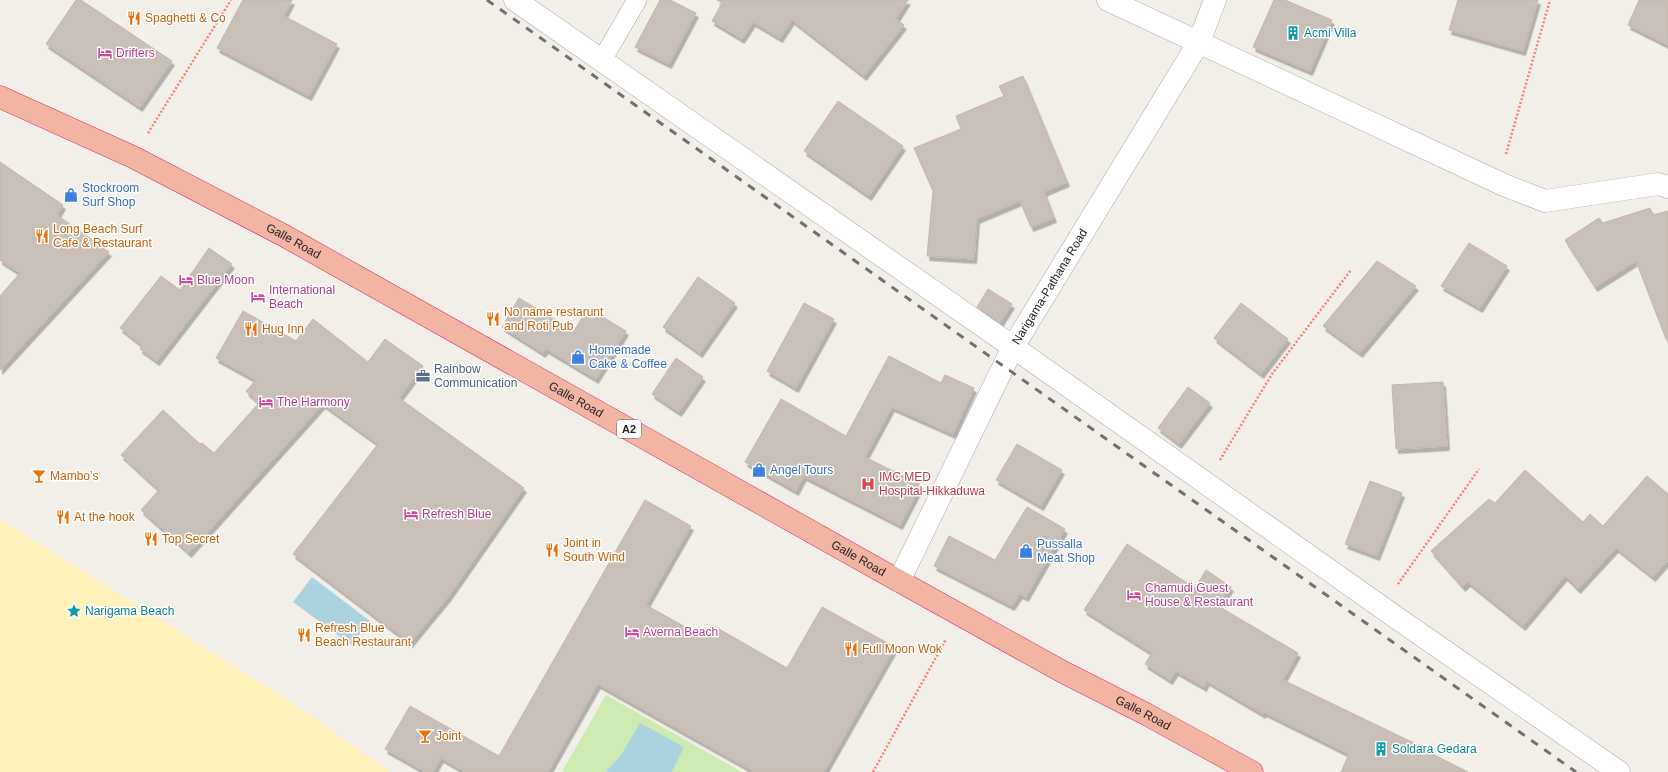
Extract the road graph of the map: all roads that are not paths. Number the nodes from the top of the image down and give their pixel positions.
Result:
1 (515, 0) edge
2 (637, 0) edge
3 (1108, 0) edge
4 (1215, 0) edge
5 (1199, 42) junction
6 (602, 60) junction
7 (0, 98) edge
8 (1668, 187) edge
9 (1013, 347) junction
10 (899, 581) junction
11 (1252, 772) edge
12 (1619, 772) edge

1 - 6 street
2 - 6 lane
3 - 5 street
4 - 5 street, Narigama-Pathana Road
5 - 8 street
5 - 9 street, Narigama-Pathana Road
6 - 9 street
7 - 10 highway, Galle Road / A2
9 - 10 street, Narigama-Pathana Road
9 - 12 street
10 - 11 highway, Galle Road / A2

